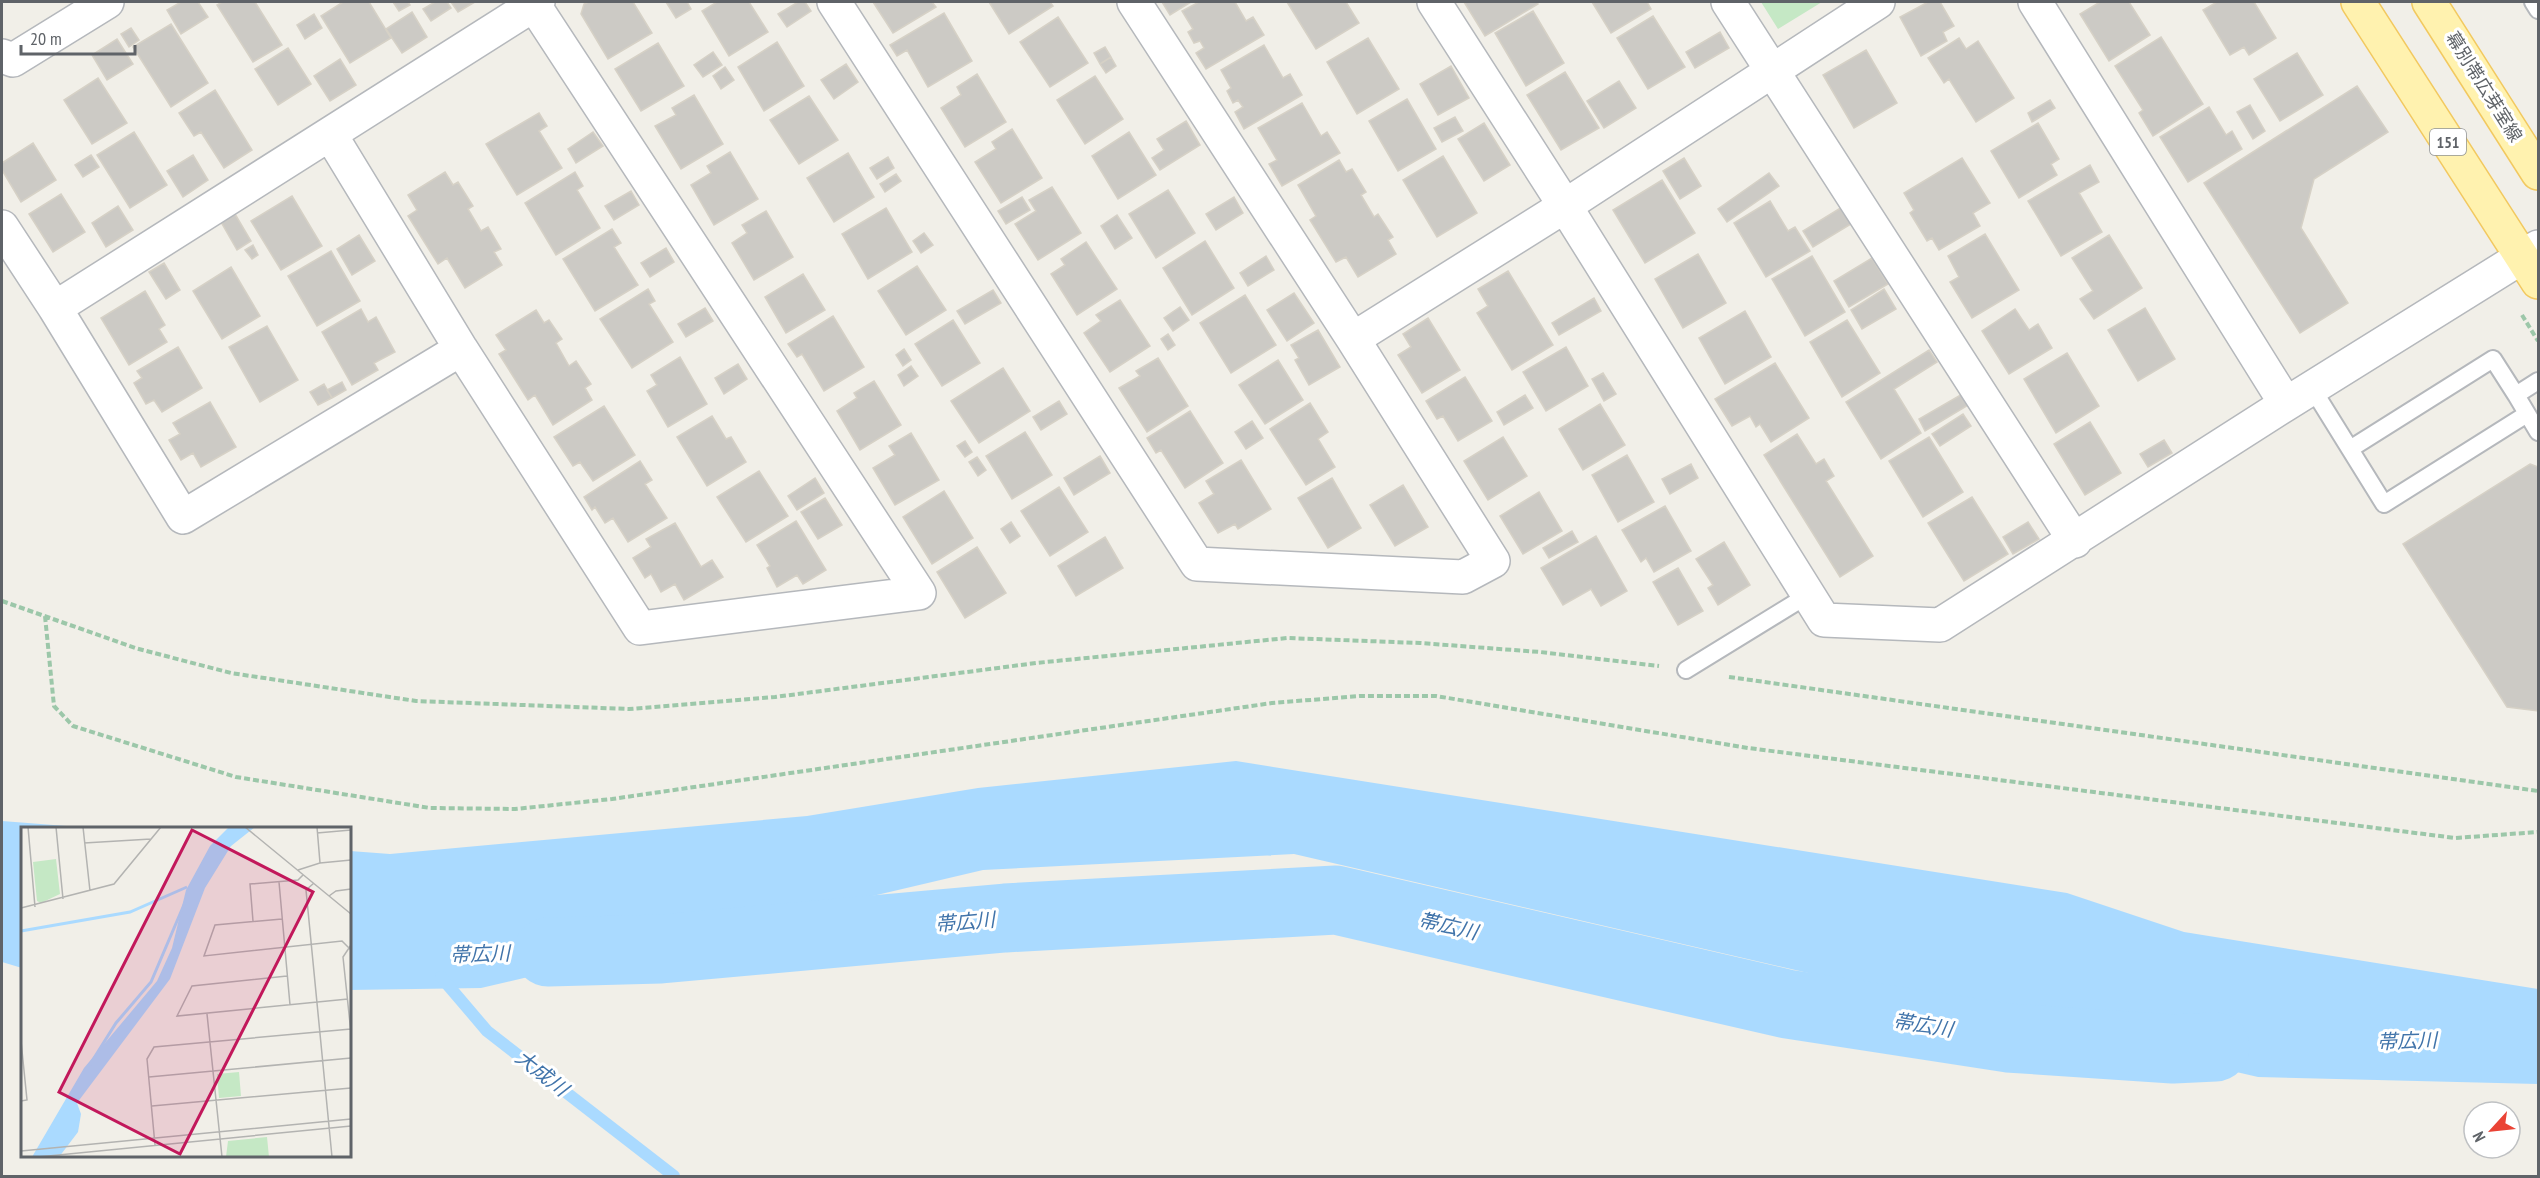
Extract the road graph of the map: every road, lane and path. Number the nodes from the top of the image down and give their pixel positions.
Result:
1 (107, 2) edge
2 (535, 2) edge
3 (834, 2) edge
4 (1134, 2) edge
5 (1434, 2) edge
6 (1728, 2) edge
7 (1878, 2) edge
8 (2035, 2) edge
9 (2358, 2) edge
10 (2429, 2) edge
11 (2533, 2) edge
12 (2538, 10) edge
13 (2, 56) edge
14 (1771, 70) junction
15 (330, 134) junction
16 (2538, 173) edge
17 (1565, 206) junction
18 (2, 226) edge
19 (2533, 262) edge
20 (55, 308) junction
21 (1353, 339) junction
22 (461, 349) junction
23 (2538, 381) edge
24 (2516, 395) junction
25 (2299, 396) junction
26 (2528, 414) junction
27 (2538, 432) edge
28 (2350, 449) junction
29 (2075, 541) junction
30 (1808, 595) junction
31 (2, 601) edge
32 (45, 616) junction
33 (1686, 670) junction
34 (2538, 791) edge
35 (2538, 832) edge

1 - 13 street
2 - 15 street
2 - 22 street
3 - 21 street
4 - 21 street
5 - 17 street
6 - 14 street
7 - 14 street
8 - 25 street
9 - 19 main road, 151
10 - 16 main road, 幕別帯広芽室線
11 - 12 lane
14 - 17 street
14 - 29 street
15 - 20 street
15 - 22 street
17 - 21 street
17 - 30 street
18 - 20 street
19 - 25 street
20 - 22 street
23 - 24 lane
24 - 26 lane
24 - 28 lane
25 - 28 lane
25 - 29 street
26 - 27 lane
26 - 28 lane
29 - 30 street
30 - 33 lane
31 - 32 path
32 - 33 path
32 - 35 path
33 - 34 path

